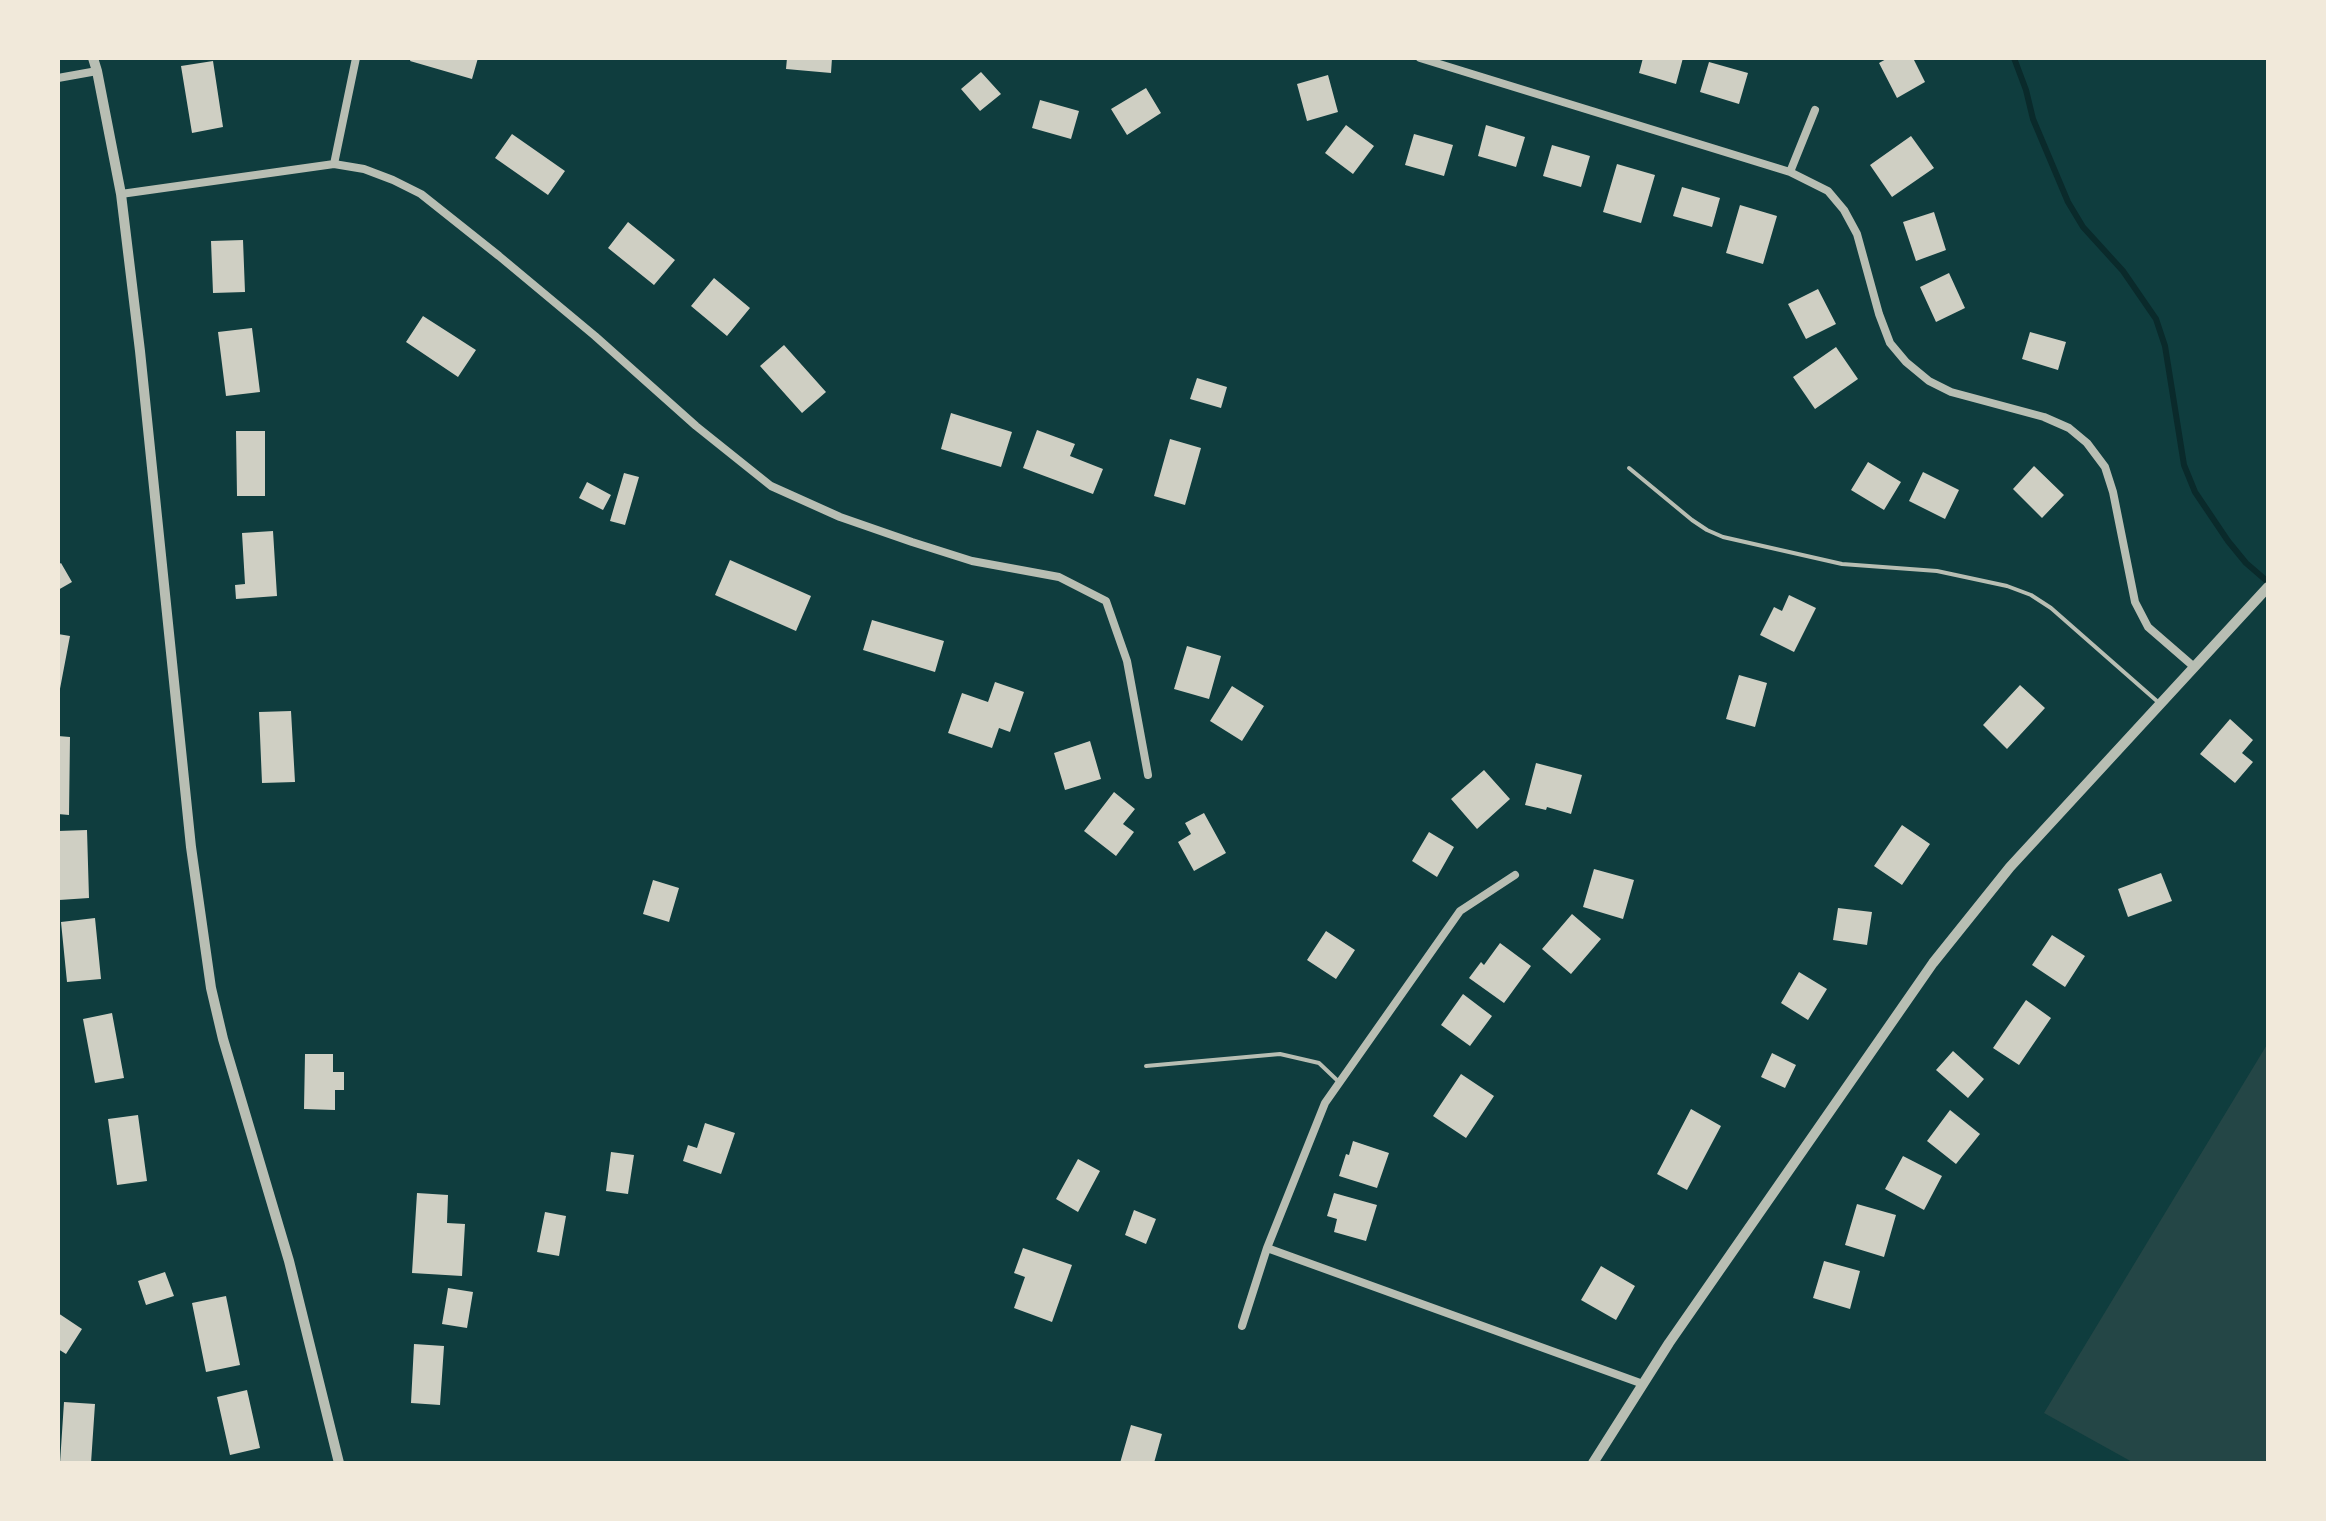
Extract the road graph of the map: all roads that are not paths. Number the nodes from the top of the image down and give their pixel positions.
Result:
1 (93, 58) edge
2 (356, 58) edge
3 (1420, 58) edge
4 (97, 71) junction
5 (58, 78) edge
6 (1815, 110) dead end
7 (334, 164) junction
8 (1790, 172) junction
9 (121, 194) junction
10 (1629, 468) dead end
11 (2268, 587) edge
12 (2193, 666) junction
13 (2159, 704) junction
14 (1148, 775) dead end
15 (1515, 875) dead end
16 (1146, 1066) dead end
17 (1339, 1082) junction
18 (1267, 1248) junction
19 (1242, 1326) dead end
20 (1643, 1384) junction
21 (339, 1463) edge
22 (1593, 1463) edge

1 - 4 street
2 - 7 street
3 - 8 street
4 - 5 street
4 - 9 street
6 - 8 street
7 - 9 street
7 - 14 street
8 - 12 street
9 - 21 street
10 - 13 lane
11 - 12 street
12 - 13 street
13 - 20 street
15 - 17 street
16 - 17 lane
17 - 18 street
18 - 19 street
18 - 20 street
20 - 22 street

